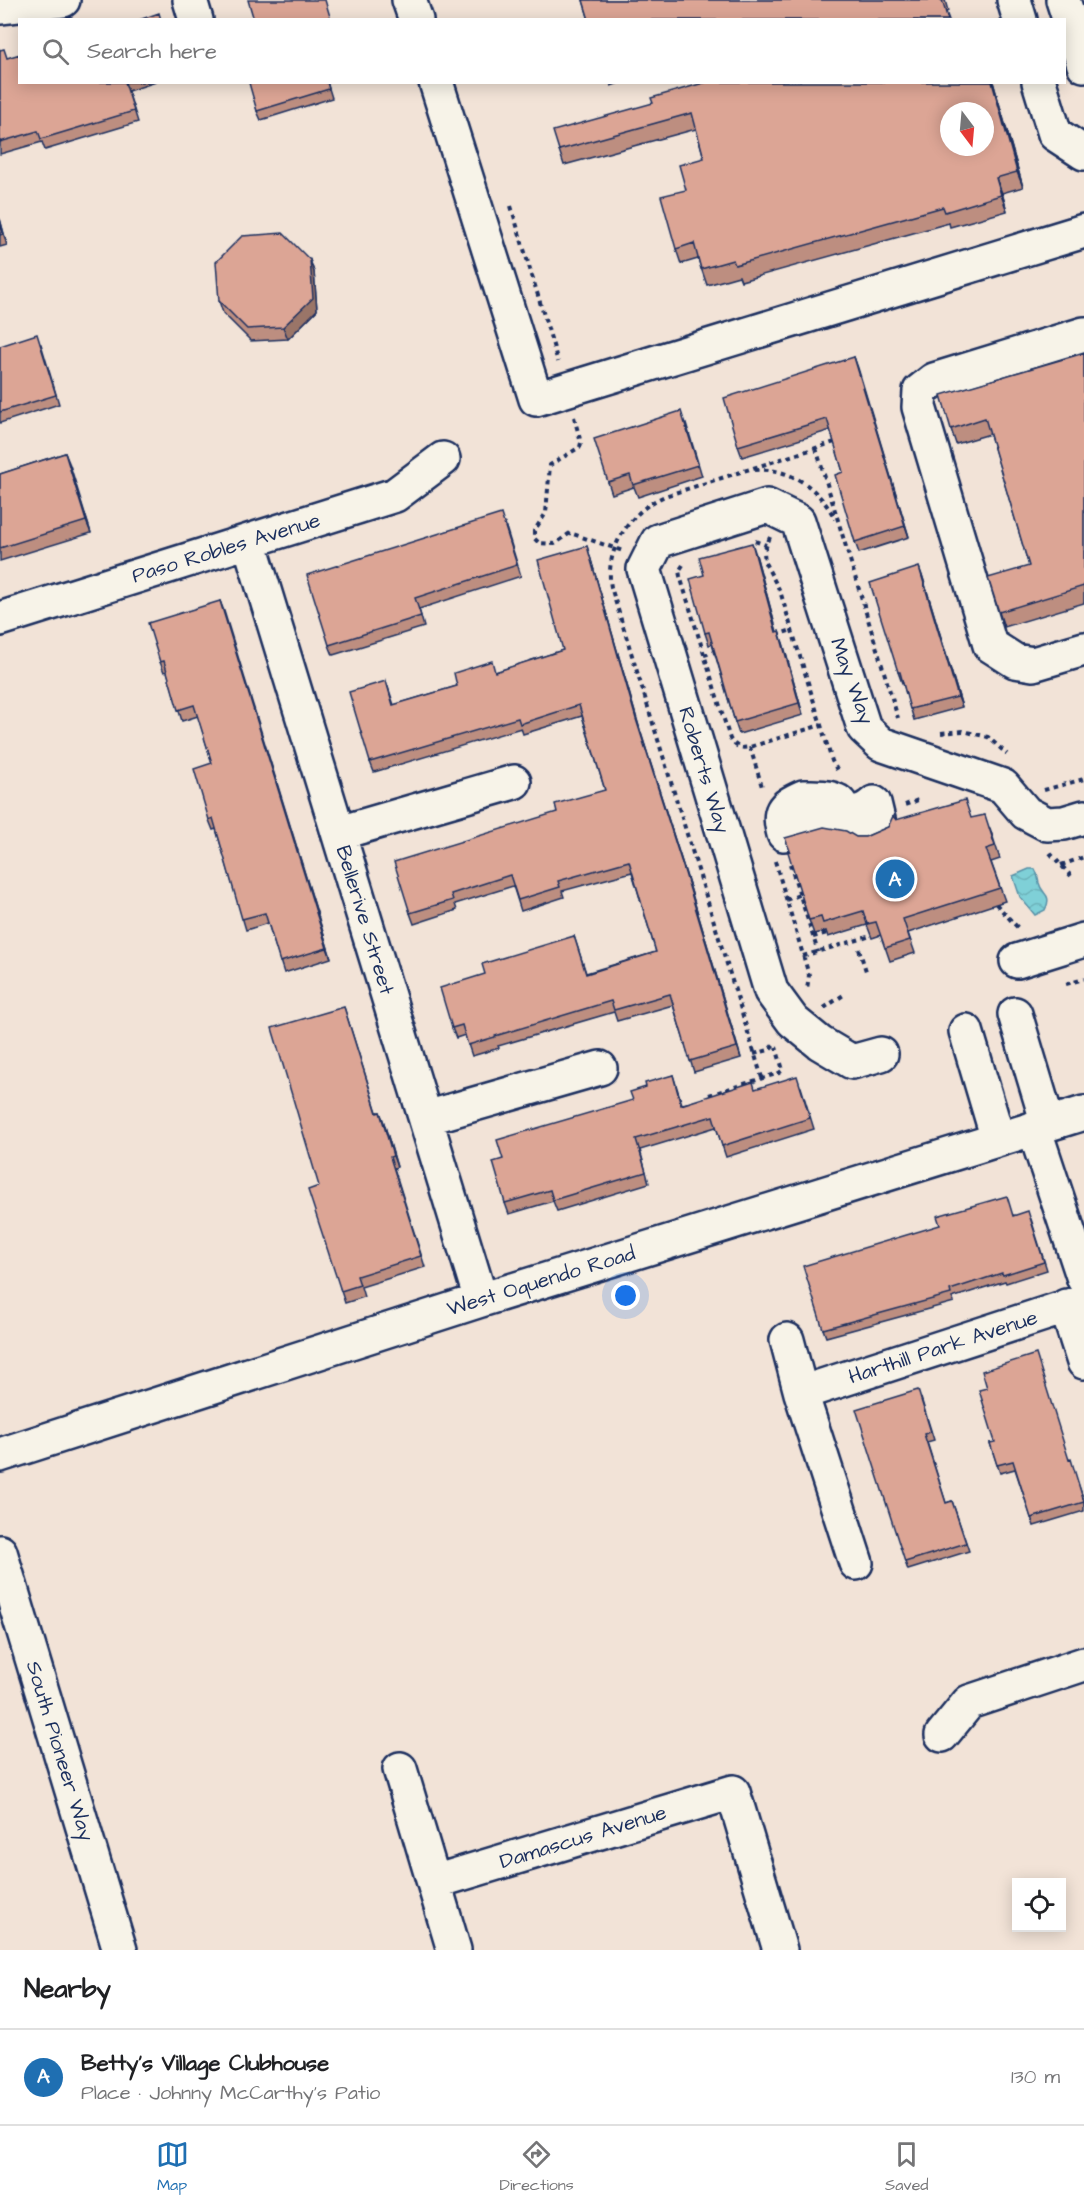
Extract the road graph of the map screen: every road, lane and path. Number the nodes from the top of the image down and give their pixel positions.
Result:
1 (63, 0) edge
2 (190, 0) edge
3 (409, 0) edge
4 (1014, 0) edge
5 (1063, 0) edge
6 (0, 7) edge
7 (195, 18) edge
8 (415, 18) edge
9 (1019, 18) edge
10 (1084, 65) edge
11 (437, 84) edge
12 (1040, 84) edge
13 (1084, 153) edge
14 (511, 206) dead end
15 (1084, 231) edge
16 (1084, 334) edge
17 (559, 363) dead end
18 (573, 414) dead end
19 (816, 448) dead end
20 (443, 459) dead end
21 (776, 524) junction
22 (754, 540) dead end
23 (249, 541) junction
24 (766, 545) junction
25 (632, 554) dead end
26 (689, 561) dead end
27 (0, 619) edge
28 (792, 630) junction
29 (770, 637) edge
30 (726, 649) edge
31 (1084, 649) edge
32 (704, 655) junction
33 (821, 725) junction
34 (902, 729) dead end
35 (932, 729) dead end
36 (750, 747) junction
37 (1009, 756) dead end
38 (841, 776) dead end
39 (1084, 779) edge
40 (514, 782) dead end
41 (1040, 791) dead end
42 (781, 813) dead end
43 (1084, 817) edge
44 (339, 833) junction
45 (1084, 857) edge
46 (774, 859) dead end
47 (790, 864) edge
48 (1061, 865) dead end
49 (800, 896) junction
50 (786, 900) junction
51 (996, 904) edge
52 (827, 933) edge
53 (871, 936) edge
54 (813, 937) junction
55 (1084, 940) edge
56 (859, 949) dead end
57 (1021, 949) joint
58 (818, 952) junction
59 (803, 956) junction
60 (866, 971) dead end
61 (1084, 979) edge
62 (1066, 984) dead end
63 (845, 994) dead end
64 (806, 997) dead end
65 (824, 1008) dead end
66 (1015, 1014) dead end
67 (966, 1031) dead end
68 (778, 1039) dead end
69 (774, 1044) junction
70 (754, 1054) dead end
71 (881, 1054) dead end
72 (600, 1068) dead end
73 (709, 1095) edge
74 (1084, 1113) edge
75 (426, 1118) junction
76 (1041, 1126) junction
77 (998, 1139) junction
78 (1084, 1280) edge
79 (481, 1300) junction
80 (1075, 1304) edge
81 (787, 1340) dead end
82 (1084, 1362) edge
83 (801, 1393) junction
84 (0, 1455) edge
85 (0, 1552) edge
86 (855, 1563) dead end
87 (1084, 1664) edge
88 (942, 1735) dead end
89 (400, 1769) dead end
90 (434, 1882) junction
91 (120, 1950) edge
92 (454, 1950) edge
93 (780, 1950) edge

1 - 6 street
2 - 7 street
3 - 8 street
4 - 9 street
5 - 10 street
11 - 15 street
12 - 13 street
14 - 17 path
16 - 31 street
18 - 25 path
19 - 34 path
20 - 23 street, Paso Robles Avenue
21 - 24 path
21 - 43 street, May Way
21 - 71 street, Roberts Way
22 - 24 path
23 - 27 street, Paso Robles Avenue
23 - 44 street, Bellerive Street
24 - 28 path
26 - 32 path
28 - 29 path
28 - 33 path
30 - 32 path
32 - 36 path
33 - 36 path
33 - 38 path
35 - 37 path
36 - 42 path
39 - 41 path
40 - 44 street
44 - 75 street, Bellerive Street
45 - 48 path
46 - 50 path
47 - 49 path
49 - 50 path
49 - 54 path
50 - 59 path
51 - 57 path
52 - 54 path
53 - 58 path
54 - 58 path
55 - 57 street
56 - 60 path
58 - 59 path
59 - 64 path
61 - 62 path
63 - 65 path
66 - 76 street
67 - 77 street
68 - 69 path
69 - 70 path
69 - 73 path
72 - 75 street
74 - 76 street, West Oquendo Road
75 - 79 street, Bellerive Street
76 - 77 street, West Oquendo Road
76 - 78 street
77 - 79 street, West Oquendo Road
79 - 84 street, West Oquendo Road
80 - 82 street
80 - 83 street, Harthill Park Avenue
81 - 83 street
83 - 86 street
85 - 91 street, South Pioneer Way
87 - 88 street
89 - 90 street
90 - 92 street
90 - 93 street, Damascus Avenue

